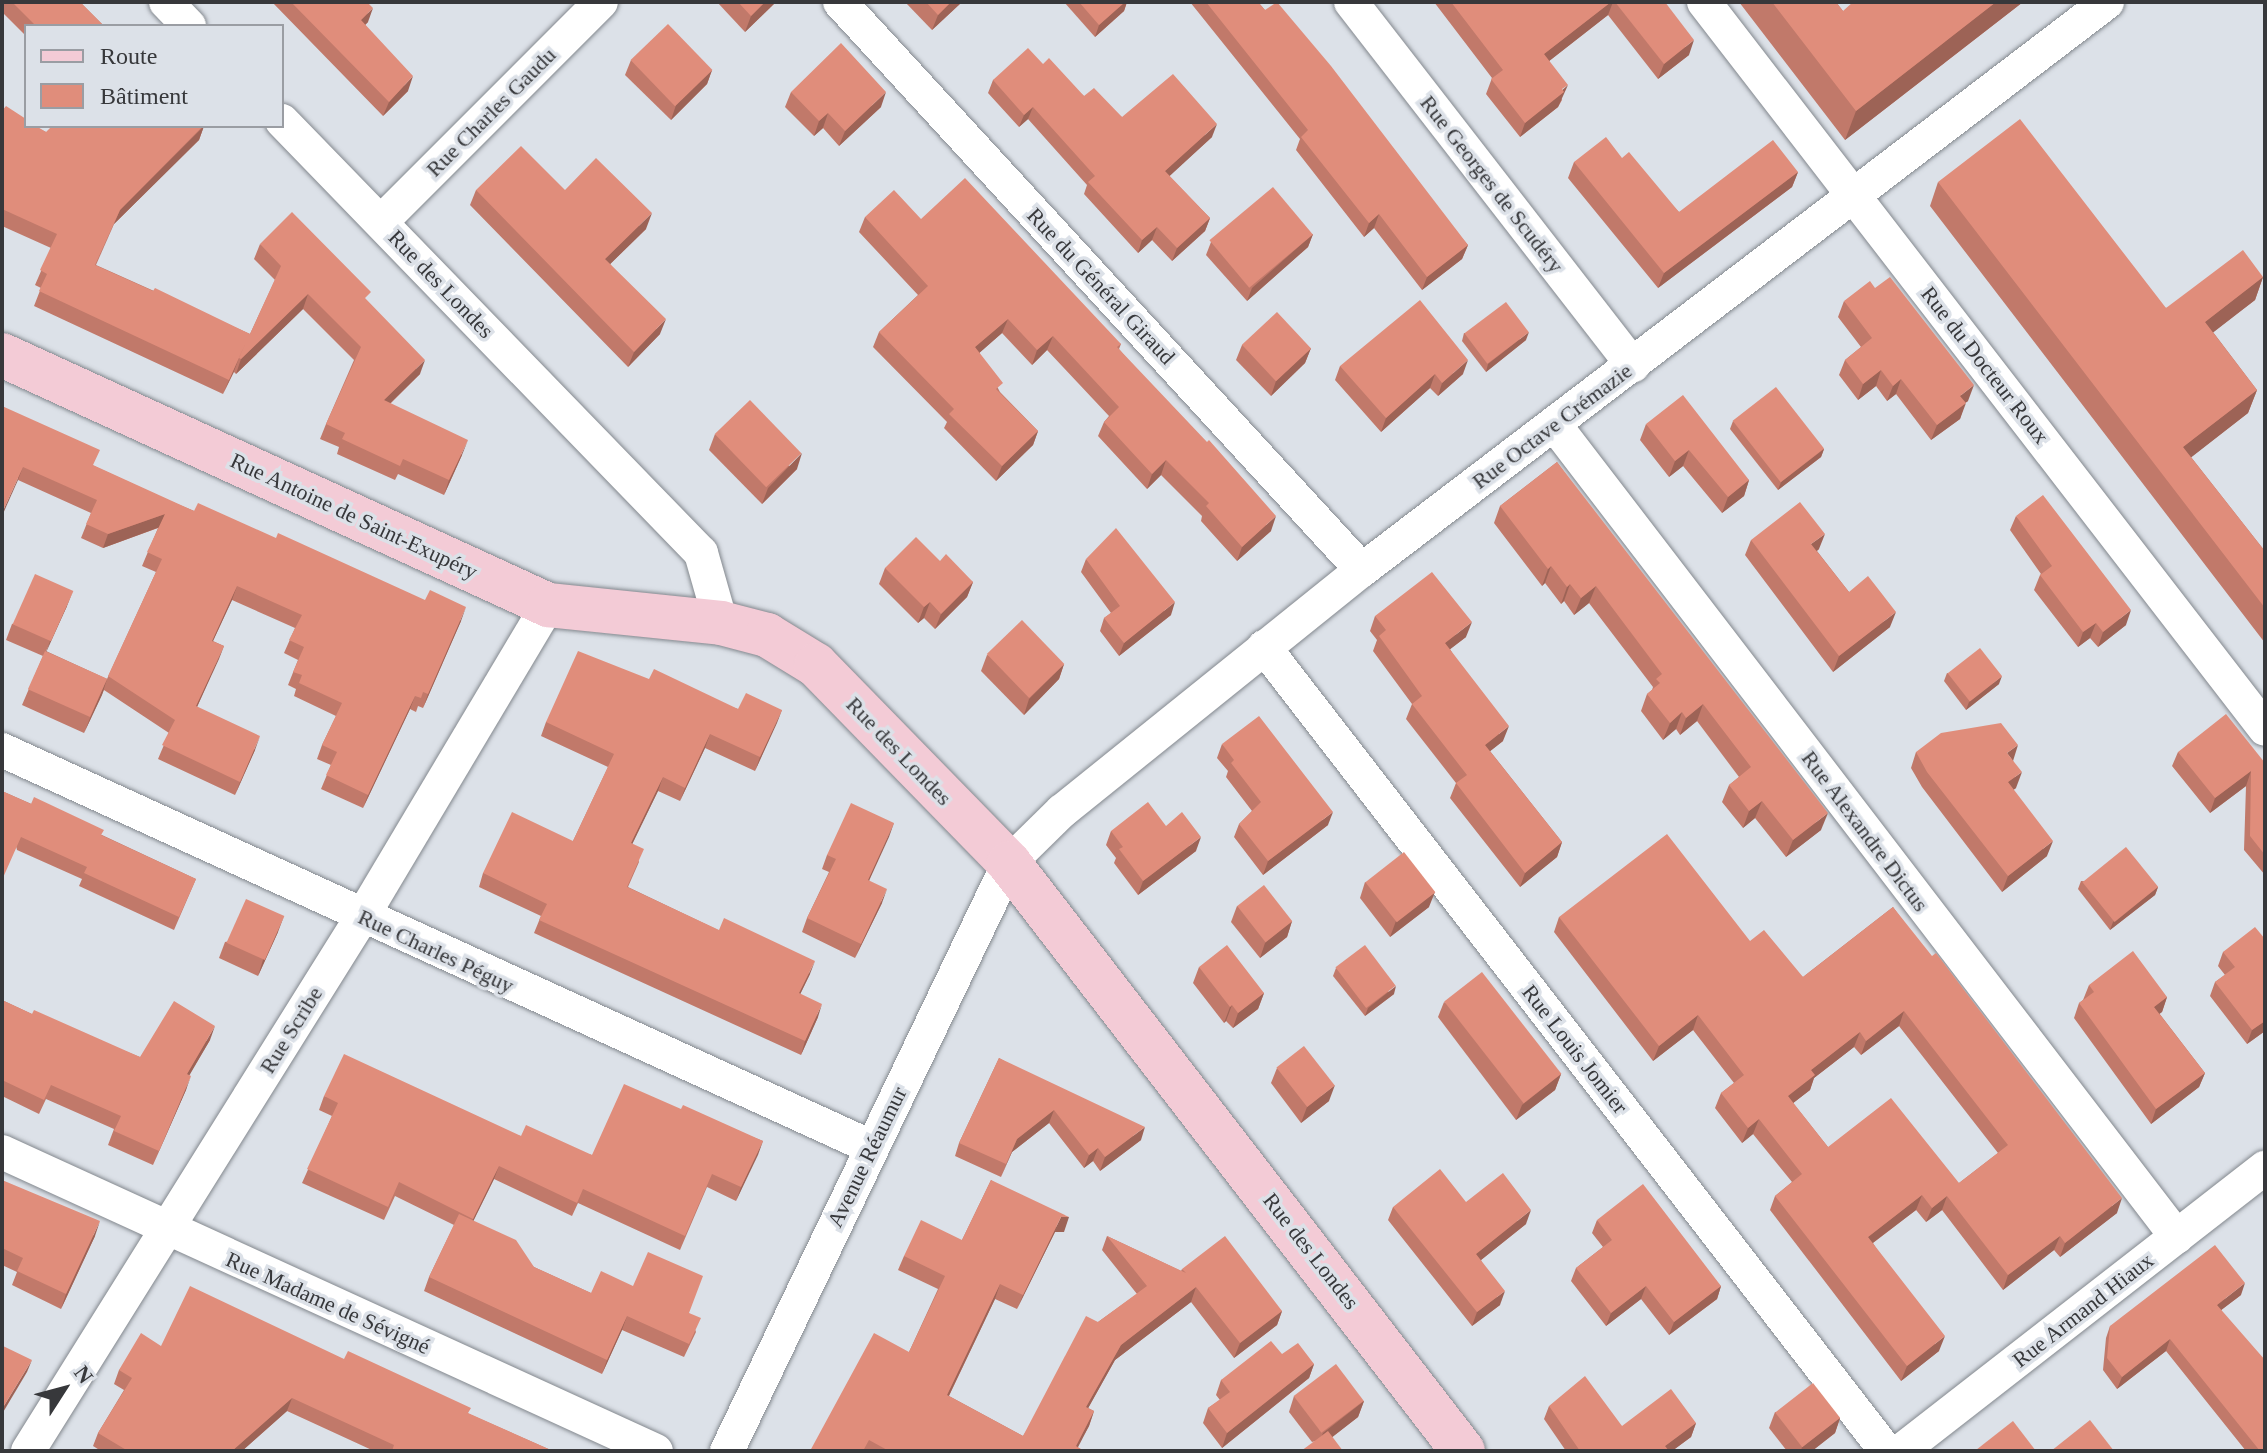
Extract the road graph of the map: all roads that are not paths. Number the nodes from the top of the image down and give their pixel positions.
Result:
1 (166, 2) edge
2 (601, 2) edge
3 (840, 2) edge
4 (1351, 2) edge
5 (1704, 2) edge
6 (2107, 2) edge
7 (187, 24) edge
8 (284, 123) edge
9 (1853, 195) junction
10 (381, 222) junction
11 (2, 355) edge
12 (1633, 365) junction
13 (1554, 424) junction
14 (1362, 570) junction
15 (548, 605) junction
16 (721, 623) junction
17 (1264, 647) junction
18 (2265, 729) edge
19 (2, 750) edge
20 (1009, 863) junction
21 (362, 917) junction
22 (871, 1147) junction
23 (2, 1152) edge
24 (2265, 1168) edge
25 (166, 1228) junction
26 (2177, 1237) junction
27 (28, 1451) edge
28 (656, 1451) edge
29 (727, 1451) edge
30 (1463, 1451) edge
31 (1886, 1451) edge
32 (1901, 1451) edge

1 - 7 street
2 - 10 street, Rue Charles Gaudu
3 - 14 street, Rue du Général Giraud
4 - 12 street, Rue Georges de Scudéry
5 - 9 street, Rue du Docteur Roux
6 - 9 street, Rue Octave Crémazie
8 - 10 street, Rue des Londes
9 - 12 street, Rue Octave Crémazie
9 - 18 street, Rue du Docteur Roux
10 - 16 street, Rue des Londes
11 - 15 street, Rue Antoine de Saint-Exupéry
12 - 13 street, Rue Octave Crémazie
13 - 14 street, Rue Octave Crémazie
13 - 26 street, Rue Alexandre Dictus
14 - 17 street, Rue Octave Crémazie
15 - 16 street, Rue Antoine de Saint-Exupéry
15 - 21 street, Rue Scribe
16 - 20 street, Rue des Londes
17 - 20 street, Rue Octave Crémazie
17 - 31 street, Rue Louis Jomier
19 - 21 street, Rue Charles Péguy
20 - 22 street, Avenue Réaumur
20 - 30 street, Rue des Londes
21 - 22 street, Rue Charles Péguy
21 - 25 street, Rue Scribe
22 - 29 street, Avenue Réaumur
23 - 25 street, Rue Madame de Sévigné
24 - 26 street, Rue Armand Hiaux
25 - 27 street, Rue Scribe
25 - 28 street, Rue Madame de Sévigné
26 - 32 street, Rue Armand Hiaux

